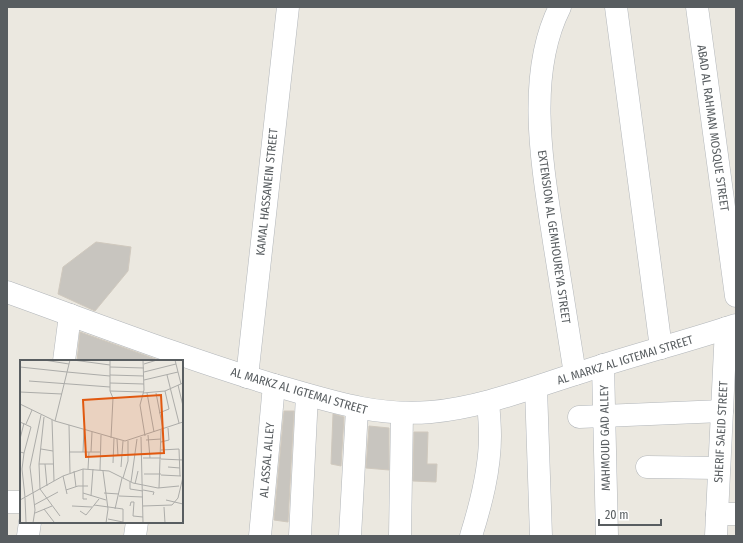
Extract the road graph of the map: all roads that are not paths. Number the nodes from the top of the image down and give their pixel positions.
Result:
1 (288, 7) edge
2 (560, 7) edge
3 (616, 7) edge
4 (697, 7) edge
5 (727, 160) edge
6 (7, 292) edge
7 (736, 296) edge
8 (70, 315) junction
9 (731, 326) edge
10 (661, 348) junction
11 (150, 353) edge
12 (64, 360) edge
13 (178, 360) edge
14 (183, 361) edge
15 (604, 365) junction
16 (575, 374) junction
17 (247, 377) junction
18 (274, 385) junction
19 (536, 388) junction
20 (307, 395) junction
21 (488, 402) junction
22 (357, 409) junction
23 (722, 411) junction
24 (402, 413) junction
25 (605, 416) junction
26 (579, 417) dead end
27 (728, 439) edge
28 (647, 466) dead end
29 (719, 468) junction
30 (7, 502) edge
31 (20, 502) edge
32 (727, 514) edge
33 (30, 523) edge
34 (136, 523) edge
35 (28, 536) edge
36 (135, 536) edge
37 (260, 536) edge
38 (300, 536) edge
39 (350, 536) edge
40 (400, 536) edge
41 (472, 536) edge
42 (541, 536) edge
43 (607, 536) edge
44 (716, 536) edge

1 - 17 street, KAMAL HASSANEIN STREET
2 - 16 street, EXTENSION AL GEMHOUREYA STREET
3 - 10 street
4 - 5 street, ABAD AL RAHMAN MOSQUE STREET
5 - 7 street, ABAD AL RAHMAN MOSQUE STREET
6 - 8 street, AL MARKZ AL IGTEMAI STREET
8 - 11 street, AL MARKZ AL IGTEMAI STREET
8 - 12 street
9 - 10 street, AL MARKZ AL IGTEMAI STREET
9 - 23 street, SHERIF SAEID STREET
10 - 15 street, AL MARKZ AL IGTEMAI STREET
11 - 13 street, AL MARKZ AL IGTEMAI STREET
14 - 17 street, AL MARKZ AL IGTEMAI STREET
15 - 16 street, AL MARKZ AL IGTEMAI STREET
15 - 25 street, MAHMOUD GAD ALLEY
16 - 19 street, AL MARKZ AL IGTEMAI STREET
17 - 18 street, AL MARKZ AL IGTEMAI STREET
18 - 20 street, AL MARKZ AL IGTEMAI STREET
18 - 37 street, AL ASSAL ALLEY
19 - 21 street, AL MARKZ AL IGTEMAI STREET
19 - 42 street
20 - 22 street, AL MARKZ AL IGTEMAI STREET
20 - 38 street
21 - 24 street, AL MARKZ AL IGTEMAI STREET
21 - 41 street
22 - 24 street, AL MARKZ AL IGTEMAI STREET
22 - 39 street
23 - 25 street
23 - 27 street, SHERIF SAEID STREET
24 - 40 street
25 - 26 street
25 - 43 street, MAHMOUD GAD ALLEY
27 - 29 street, SHERIF SAEID STREET
28 - 29 street
29 - 32 street, SHERIF SAEID STREET
30 - 31 street
32 - 44 street, SHERIF SAEID STREET
33 - 35 street
34 - 36 street

